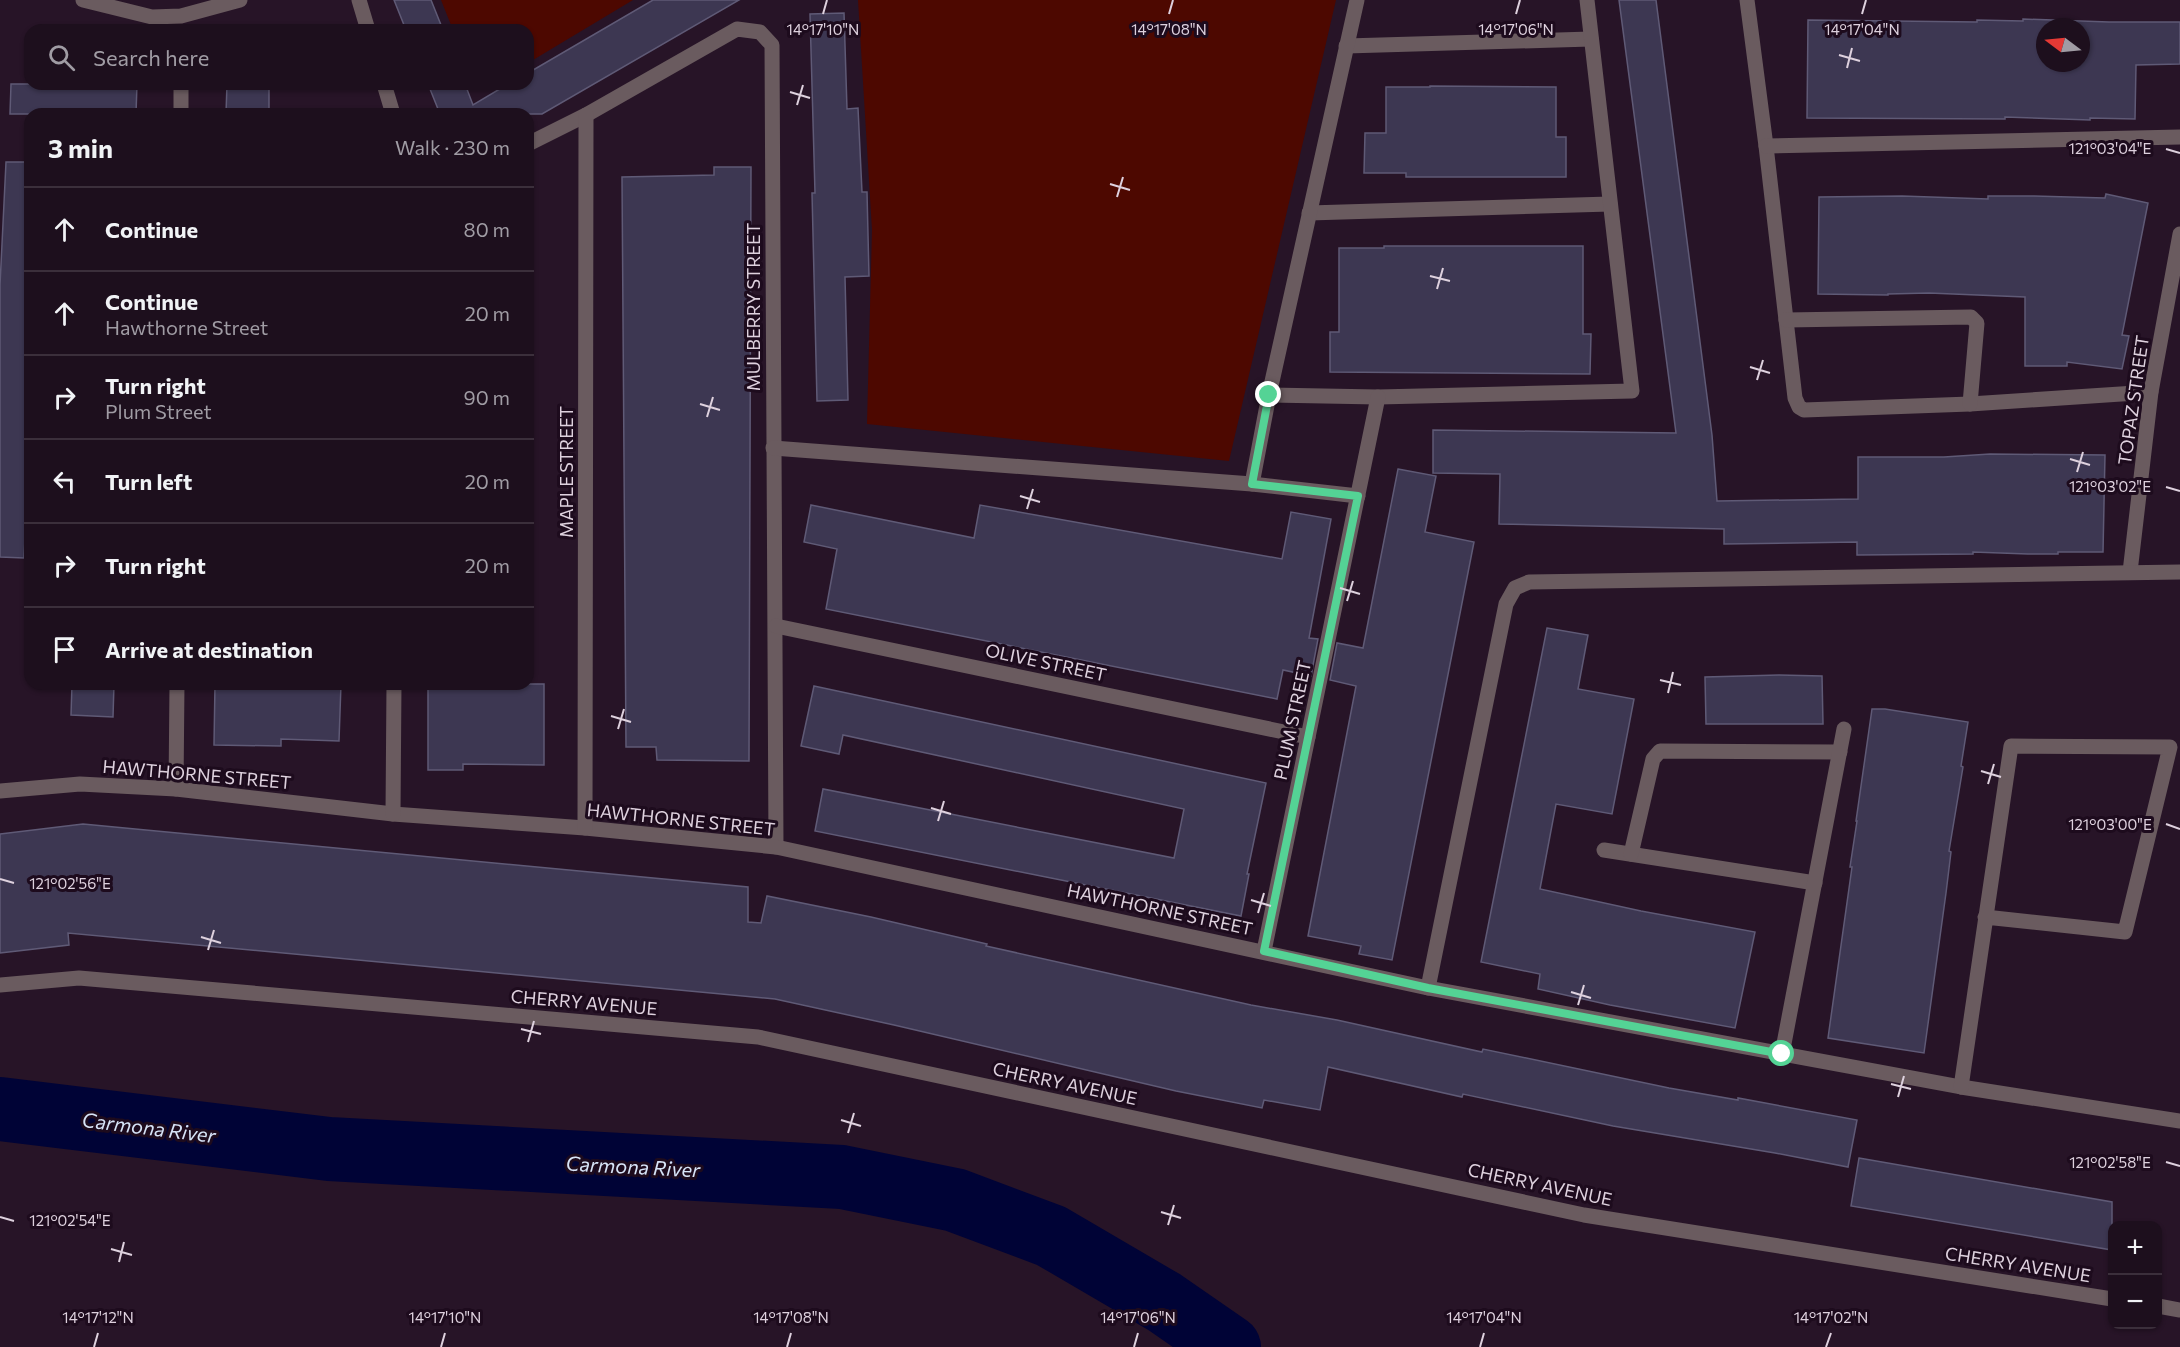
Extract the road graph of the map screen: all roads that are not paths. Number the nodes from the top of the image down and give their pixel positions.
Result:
1 (84, 0) edge
2 (240, 0) edge
3 (359, 0) edge
4 (1357, 0) edge
5 (1587, 0) edge
6 (1747, 0) edge
7 (181, 23) edge
8 (366, 24) edge
9 (1591, 39) junction
10 (1346, 46) junction
11 (181, 90) edge
12 (386, 90) edge
13 (181, 108) edge
14 (391, 108) edge
15 (586, 116) junction
16 (2180, 137) edge
17 (534, 141) edge
18 (1766, 146) junction
19 (1610, 204) junction
20 (1309, 213) junction
21 (2180, 234) edge
22 (1786, 321) junction
23 (2151, 392) junction
24 (1269, 395) junction
25 (1378, 397) junction
26 (1970, 404) junction
27 (773, 448) junction
28 (1252, 484) junction
29 (1358, 496) junction
30 (2130, 572) junction
31 (2180, 572) edge
32 (776, 626) junction
33 (177, 690) edge
34 (394, 690) edge
35 (1844, 729) dead end
36 (1308, 737) junction
37 (1840, 752) junction
38 (176, 789) junction
39 (0, 791) edge
40 (393, 814) junction
41 (585, 828) junction
42 (776, 848) junction
43 (1604, 850) dead end
44 (1632, 854) junction
45 (1815, 883) junction
46 (1985, 917) junction
47 (1264, 951) junction
48 (0, 985) edge
49 (1428, 988) junction
50 (1782, 1054) junction
51 (1961, 1087) junction
52 (2180, 1121) edge
53 (2108, 1298) edge
54 (2162, 1307) edge
55 (2180, 1310) edge

1 - 7 street
2 - 7 street
3 - 8 street
4 - 10 street
5 - 9 street
6 - 18 street
9 - 10 street
9 - 19 street
10 - 20 street
11 - 13 street
12 - 14 street
15 - 17 street, MULBERRY STREET
15 - 27 street, MULBERRY STREET
15 - 41 street, MAPLE STREET
16 - 18 street
18 - 22 street
19 - 20 street
19 - 25 street
20 - 24 street
21 - 23 street, TOPAZ STREET
22 - 26 street
22 - 26 street
23 - 26 street
23 - 30 street, TOPAZ STREET
24 - 25 street
24 - 28 street
25 - 29 street, PLUM STREET
27 - 28 street
27 - 32 street, MULBERRY STREET
28 - 29 street
29 - 36 street, PLUM STREET
30 - 31 street
30 - 49 street
32 - 36 street, OLIVE STREET
32 - 42 street, MULBERRY STREET
33 - 38 street
34 - 40 street
35 - 37 street
36 - 47 street, PLUM STREET
37 - 44 street
37 - 45 street
38 - 39 street, HAWTHORNE STREET
38 - 40 street, HAWTHORNE STREET
40 - 41 street, HAWTHORNE STREET
41 - 42 street, HAWTHORNE STREET
42 - 47 street, HAWTHORNE STREET
43 - 44 street
44 - 45 street
45 - 50 street
46 - 46 street
46 - 51 street
47 - 49 street, HAWTHORNE STREET
48 - 53 street, CHERRY AVENUE
49 - 50 street, HAWTHORNE STREET
50 - 51 street, HAWTHORNE STREET
51 - 52 street, HAWTHORNE STREET
54 - 55 street

